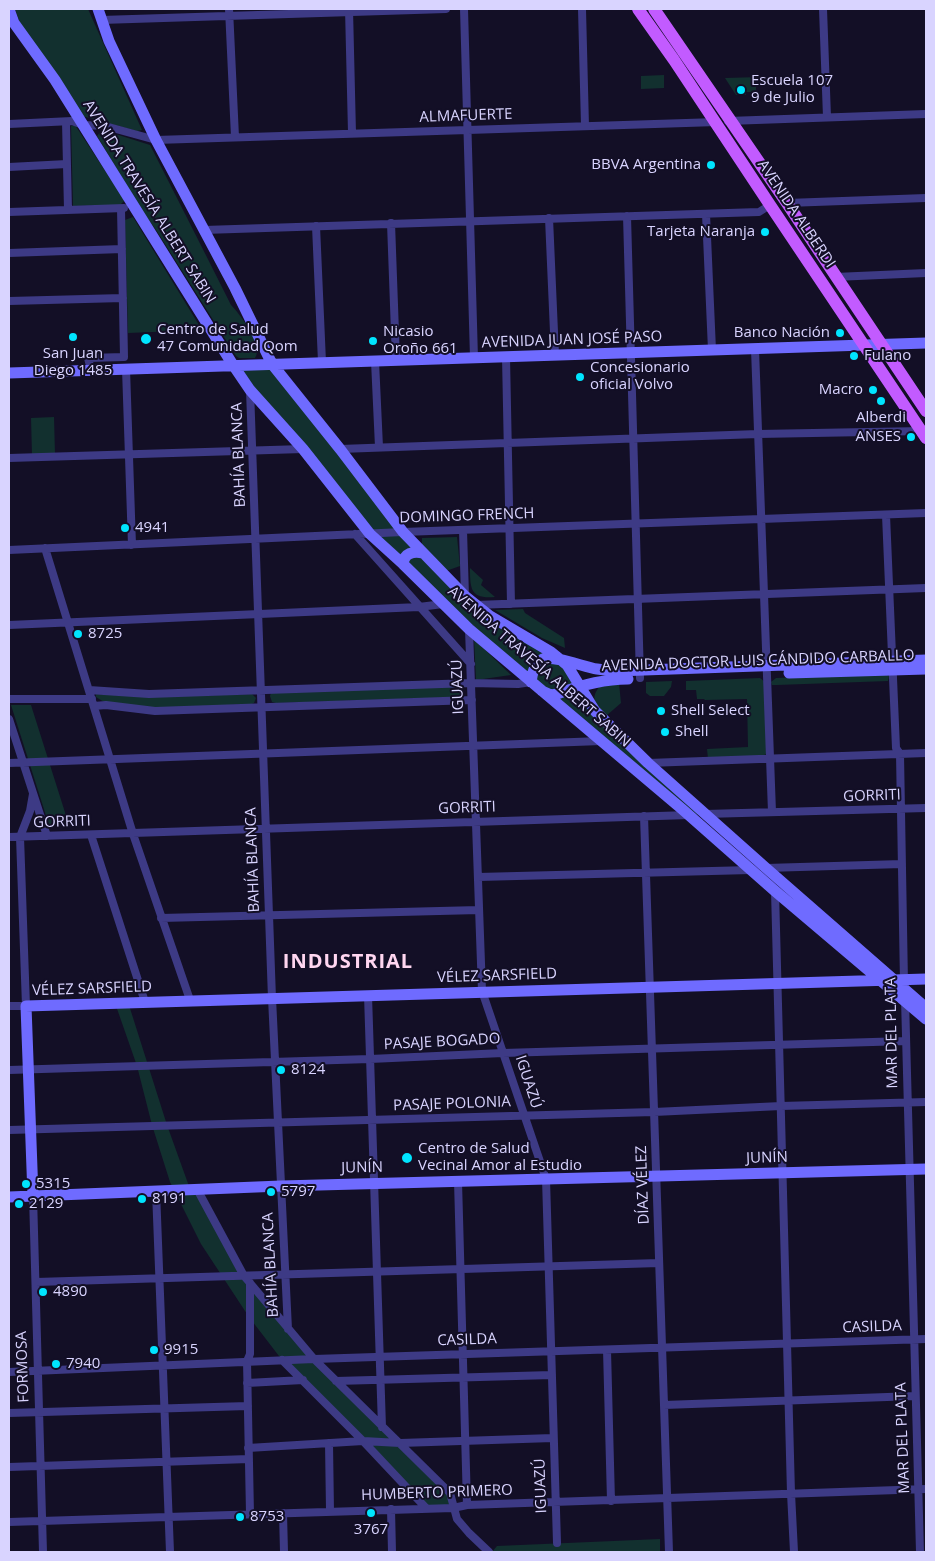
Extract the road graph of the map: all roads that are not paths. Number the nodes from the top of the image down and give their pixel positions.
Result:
1 (9, 9) edge
2 (446, 9) edge
3 (464, 9) edge
4 (582, 9) edge
5 (638, 9) edge
6 (654, 9) edge
7 (823, 9) edge
8 (349, 10) edge
9 (229, 12) edge
10 (100, 14) edge
11 (926, 114) edge
12 (827, 117) junction
13 (731, 121) junction
14 (66, 122) junction
15 (715, 122) junction
16 (9, 124) edge
17 (84, 125) junction
18 (586, 126) junction
19 (468, 130) junction
20 (352, 133) junction
21 (235, 137) junction
22 (156, 140) junction
23 (67, 164) junction
24 (9, 167) edge
25 (926, 198) edge
26 (787, 203) junction
27 (770, 205) junction
28 (134, 206) junction
29 (122, 209) junction
30 (68, 210) junction
31 (9, 212) edge
32 (706, 214) junction
33 (627, 216) junction
34 (549, 218) junction
35 (471, 220) junction
36 (391, 223) junction
37 (316, 226) junction
38 (204, 230) junction
39 (122, 249) junction
40 (9, 253) edge
41 (926, 273) edge
42 (835, 277) junction
43 (123, 298) junction
44 (9, 301) edge
45 (926, 343) edge
46 (882, 345) junction
47 (865, 346) junction
48 (755, 349) junction
49 (712, 350) junction
50 (631, 353) junction
51 (555, 355) junction
52 (506, 357) junction
53 (474, 358) junction
54 (375, 360) junction
55 (396, 360) junction
56 (322, 362) junction
57 (125, 363) junction
58 (272, 364) junction
59 (233, 365) junction
60 (91, 370) junction
61 (9, 373) edge
62 (250, 390) junction
63 (926, 412) edge
64 (925, 433) edge
65 (758, 434) junction
66 (633, 438) junction
67 (508, 442) junction
68 (379, 447) junction
69 (303, 449) junction
70 (340, 449) junction
71 (253, 450) junction
72 (128, 454) junction
73 (9, 458) edge
74 (926, 513) edge
75 (886, 515) junction
76 (762, 519) junction
77 (636, 524) junction
78 (510, 528) junction
79 (463, 530) junction
80 (403, 532) junction
81 (355, 534) junction
82 (370, 534) junction
83 (256, 539) junction
84 (132, 545) junction
85 (45, 548) junction
86 (9, 550) edge
87 (423, 553) junction
88 (403, 564) junction
89 (926, 588) edge
90 (890, 590) junction
91 (764, 594) junction
92 (465, 596) junction
93 (638, 599) junction
94 (443, 604) junction
95 (511, 604) junction
96 (476, 605) junction
97 (420, 607) junction
98 (258, 614) junction
99 (68, 622) junction
100 (9, 625) edge
101 (469, 629) junction
102 (562, 660) junction
103 (926, 660) edge
104 (471, 664) junction
105 (893, 666) junction
106 (926, 669) edge
107 (767, 670) junction
108 (571, 671) junction
109 (639, 675) junction
110 (531, 682) junction
111 (471, 683) junction
112 (580, 687) junction
113 (89, 690) junction
114 (541, 690) junction
115 (261, 691) junction
116 (563, 692) junction
117 (9, 699) edge
118 (472, 700) junction
119 (93, 702) junction
120 (262, 707) junction
121 (9, 719) edge
122 (601, 741) junction
123 (473, 746) junction
124 (926, 753) edge
125 (263, 754) junction
126 (900, 754) junction
127 (771, 758) junction
128 (110, 759) junction
129 (9, 763) edge
130 (23, 763) junction
131 (648, 763) junction
132 (33, 794) junction
133 (926, 808) edge
134 (901, 809) junction
135 (772, 812) junction
136 (706, 814) junction
137 (689, 815) junction
138 (644, 816) junction
139 (476, 821) junction
140 (266, 830) junction
141 (134, 834) junction
142 (90, 835) junction
143 (47, 836) junction
144 (9, 837) edge
145 (20, 837) junction
146 (902, 864) junction
147 (766, 868) junction
148 (752, 870) junction
149 (646, 872) junction
150 (478, 877) junction
151 (775, 891) junction
152 (479, 910) junction
153 (269, 916) junction
154 (162, 918) junction
155 (926, 979) edge
156 (881, 980) junction
157 (777, 983) junction
158 (901, 983) junction
159 (650, 987) junction
160 (482, 992) junction
161 (368, 995) junction
162 (272, 998) junction
163 (190, 1000) junction
164 (905, 1000) junction
165 (145, 1002) junction
166 (9, 1006) edge
167 (26, 1006) junction
168 (926, 1008) edge
169 (926, 1019) edge
170 (906, 1041) junction
171 (779, 1045) junction
172 (652, 1049) junction
173 (503, 1053) junction
174 (370, 1059) junction
175 (275, 1061) junction
176 (28, 1069) junction
177 (9, 1070) edge
178 (926, 1102) edge
179 (907, 1103) junction
180 (781, 1106) junction
181 (654, 1112) junction
182 (524, 1116) junction
183 (372, 1120) junction
184 (278, 1122) junction
185 (31, 1129) junction
186 (9, 1130) edge
187 (926, 1169) edge
188 (909, 1170) junction
189 (782, 1172) junction
190 (656, 1176) junction
191 (546, 1179) junction
192 (458, 1181) junction
193 (374, 1183) junction
194 (281, 1186) junction
195 (196, 1189) junction
196 (156, 1191) junction
197 (33, 1196) junction
198 (9, 1197) edge
199 (659, 1262) junction
200 (549, 1266) junction
201 (460, 1269) junction
202 (377, 1271) junction
203 (285, 1274) junction
204 (244, 1276) junction
205 (160, 1278) junction
206 (36, 1282) junction
207 (250, 1283) junction
208 (288, 1329) junction
209 (914, 1339) junction
210 (926, 1339) edge
211 (787, 1343) junction
212 (662, 1348) junction
213 (607, 1350) junction
214 (551, 1351) junction
215 (462, 1354) junction
216 (380, 1356) junction
217 (314, 1359) junction
218 (282, 1360) junction
219 (247, 1361) junction
220 (163, 1365) junction
221 (38, 1371) junction
222 (9, 1372) edge
223 (552, 1375) junction
224 (463, 1378) junction
225 (381, 1379) junction
226 (303, 1380) junction
227 (336, 1381) junction
228 (247, 1383) junction
229 (915, 1396) junction
230 (788, 1400) junction
231 (664, 1405) junction
232 (248, 1406) junction
233 (164, 1408) junction
234 (40, 1412) junction
235 (9, 1413) edge
236 (382, 1427) junction
237 (553, 1438) junction
238 (465, 1440) junction
239 (363, 1441) junction
240 (329, 1443) junction
241 (400, 1443) junction
242 (248, 1448) junction
243 (249, 1459) junction
244 (166, 1462) junction
245 (40, 1466) junction
246 (9, 1467) edge
247 (918, 1489) junction
248 (926, 1489) edge
249 (791, 1493) junction
250 (667, 1498) junction
251 (611, 1501) junction
252 (555, 1502) junction
253 (467, 1505) junction
254 (426, 1508) junction
255 (453, 1508) junction
256 (390, 1510) junction
257 (330, 1511) junction
258 (283, 1513) junction
259 (250, 1514) junction
260 (168, 1517) junction
261 (42, 1521) junction
262 (9, 1522) edge
263 (556, 1544) dead end
264 (43, 1552) edge
265 (170, 1552) edge
266 (284, 1552) edge
267 (392, 1552) edge
268 (489, 1552) edge
269 (669, 1552) edge
270 (794, 1552) edge
271 (920, 1552) edge

1 - 17 main road, AVENIDA TRAVESÍA ALBERT SABIN
2 - 8 street
3 - 19 street
4 - 18 street
5 - 15 main road, AVENIDA ALBERDI
6 - 13 main road, AVENIDA ALBERDI
7 - 12 street
8 - 9 street
8 - 20 street
9 - 10 street
9 - 21 street
10 - 22 main road, AVENIDA TRAVESÍA ALBERT SABIN
11 - 12 street, ALMAFUERTE
12 - 13 street, ALMAFUERTE
13 - 15 street, ALMAFUERTE
13 - 26 main road, AVENIDA ALBERDI
14 - 16 street, ALMAFUERTE
14 - 17 street, ALMAFUERTE
14 - 23 street
15 - 18 street, ALMAFUERTE
15 - 27 main road, AVENIDA ALBERDI
17 - 22 street, ALMAFUERTE
17 - 28 main road, AVENIDA TRAVESÍA ALBERT SABIN
18 - 19 street, ALMAFUERTE
19 - 20 street, ALMAFUERTE
19 - 35 street
20 - 21 street, ALMAFUERTE
21 - 22 street, ALMAFUERTE
22 - 38 main road, AVENIDA TRAVESÍA ALBERT SABIN
23 - 24 street
23 - 30 street
25 - 26 street
26 - 42 main road, AVENIDA ALBERDI
27 - 32 street
27 - 47 main road, AVENIDA ALBERDI
28 - 29 street
28 - 59 main road, AVENIDA TRAVESÍA ALBERT SABIN
29 - 30 street
29 - 39 street
30 - 31 street
32 - 33 street
32 - 49 street
33 - 34 street
33 - 50 street
34 - 35 street
34 - 51 street
35 - 36 street
35 - 53 street
36 - 37 street
36 - 55 street
37 - 38 street
37 - 56 street
38 - 58 main road, AVENIDA TRAVESÍA ALBERT SABIN
39 - 40 street
39 - 43 street
41 - 42 street
42 - 46 main road, AVENIDA ALBERDI
43 - 44 street
43 - 57 street
45 - 46 main road, AVENIDA JUAN JOSÉ PASO
46 - 47 main road, AVENIDA JUAN JOSÉ PASO
46 - 63 main road, AVENIDA ALBERDI
47 - 48 main road, AVENIDA JUAN JOSÉ PASO
47 - 64 main road, AVENIDA ALBERDI
48 - 49 main road, AVENIDA JUAN JOSÉ PASO
48 - 65 street
49 - 50 main road, AVENIDA JUAN JOSÉ PASO
50 - 51 main road, AVENIDA JUAN JOSÉ PASO
50 - 66 street
51 - 52 main road, AVENIDA JUAN JOSÉ PASO
52 - 53 main road, AVENIDA JUAN JOSÉ PASO
52 - 67 street
53 - 55 main road, AVENIDA JUAN JOSÉ PASO
54 - 55 main road, AVENIDA JUAN JOSÉ PASO
54 - 56 main road, AVENIDA JUAN JOSÉ PASO
54 - 68 street
56 - 58 main road, AVENIDA JUAN JOSÉ PASO
57 - 59 main road, AVENIDA JUAN JOSÉ PASO
57 - 60 main road, AVENIDA JUAN JOSÉ PASO
57 - 60 street
57 - 72 street
58 - 59 main road, AVENIDA JUAN JOSÉ PASO
58 - 70 main road, AVENIDA TRAVESÍA ALBERT SABIN
59 - 62 main road, AVENIDA TRAVESÍA ALBERT SABIN
60 - 61 main road, AVENIDA JUAN JOSÉ PASO
62 - 69 main road, AVENIDA TRAVESÍA ALBERT SABIN
62 - 71 street, BAHÍA BLANCA
64 - 65 street
65 - 66 street
65 - 76 street
66 - 67 street
66 - 77 street
67 - 68 street
67 - 78 street
68 - 70 street
69 - 71 street
69 - 82 main road, AVENIDA TRAVESÍA ALBERT SABIN
70 - 80 main road, AVENIDA TRAVESÍA ALBERT SABIN
71 - 72 street
71 - 83 street, BAHÍA BLANCA
72 - 73 street
72 - 84 street
74 - 75 street, DOMINGO FRENCH
75 - 76 street, DOMINGO FRENCH
75 - 90 street, MAR DEL PLATA
76 - 77 street, DOMINGO FRENCH
76 - 91 street
77 - 78 street, DOMINGO FRENCH
77 - 93 street
78 - 79 street, DOMINGO FRENCH
78 - 95 street
79 - 80 street, DOMINGO FRENCH
79 - 92 street
80 - 82 street, DOMINGO FRENCH
80 - 87 main road, AVENIDA TRAVESÍA ALBERT SABIN
81 - 82 street, DOMINGO FRENCH
81 - 83 street, DOMINGO FRENCH
81 - 97 street
82 - 88 main road, AVENIDA TRAVESÍA ALBERT SABIN
83 - 84 street, DOMINGO FRENCH
83 - 98 street, BAHÍA BLANCA
84 - 85 street, DOMINGO FRENCH
85 - 86 street, DOMINGO FRENCH
85 - 99 street
87 - 88 main road
87 - 92 main road, AVENIDA TRAVESÍA ALBERT SABIN
88 - 94 main road, AVENIDA TRAVESÍA ALBERT SABIN
89 - 90 street
90 - 91 street
90 - 105 street, MAR DEL PLATA
91 - 93 street
91 - 107 street
92 - 96 main road, AVENIDA TRAVESÍA ALBERT SABIN
93 - 95 street
93 - 109 street
94 - 97 street
94 - 101 main road, AVENIDA TRAVESÍA ALBERT SABIN
95 - 96 street
96 - 102 main road, AVENIDA TRAVESÍA ALBERT SABIN
97 - 98 street
97 - 104 street
98 - 99 street
98 - 115 street, BAHÍA BLANCA
99 - 100 street
99 - 113 street
101 - 104 street, IGUAZÚ
101 - 110 main road, AVENIDA TRAVESÍA ALBERT SABIN
102 - 108 main road, AVENIDA TRAVESÍA ALBERT SABIN
102 - 109 main road, AVENIDA DOCTOR LUIS CÁNDIDO CARBALLO
102 - 110 main road, AVENIDA DOCTOR LUIS CÁNDIDO CARBALLO
103 - 105 main road, AVENIDA DOCTOR LUIS CÁNDIDO CARBALLO
104 - 111 street, IGUAZÚ
105 - 106 main road, AVENIDA DOCTOR LUIS CÁNDIDO CARBALLO
105 - 107 main road, AVENIDA DOCTOR LUIS CÁNDIDO CARBALLO
105 - 126 street, MAR DEL PLATA
107 - 109 main road, AVENIDA DOCTOR LUIS CÁNDIDO CARBALLO
107 - 127 street
108 - 112 main road, AVENIDA TRAVESÍA ALBERT SABIN
108 - 116 main road
109 - 112 main road, AVENIDA DOCTOR LUIS CÁNDIDO CARBALLO
110 - 111 street
110 - 114 main road, AVENIDA TRAVESÍA ALBERT SABIN
111 - 115 street
111 - 118 street, IGUAZÚ
112 - 116 main road, AVENIDA DOCTOR LUIS CÁNDIDO CARBALLO
112 - 131 main road, AVENIDA TRAVESÍA ALBERT SABIN
113 - 115 street
113 - 119 street
114 - 116 main road, AVENIDA DOCTOR LUIS CÁNDIDO CARBALLO
114 - 122 main road, AVENIDA TRAVESÍA ALBERT SABIN
115 - 120 street, BAHÍA BLANCA
117 - 119 street
118 - 120 street
118 - 123 street, IGUAZÚ
119 - 120 street
119 - 128 street
120 - 125 street, BAHÍA BLANCA
121 - 130 street
122 - 123 street
122 - 137 main road, AVENIDA TRAVESÍA ALBERT SABIN
123 - 125 street
123 - 139 street, IGUAZÚ
124 - 126 street
125 - 128 street
125 - 140 street, BAHÍA BLANCA
126 - 127 street
126 - 134 street, MAR DEL PLATA
127 - 131 street
127 - 135 street
128 - 130 street
128 - 141 street
129 - 130 street
130 - 132 street
131 - 136 main road, AVENIDA TRAVESÍA ALBERT SABIN
132 - 143 street
132 - 145 street, FORMOSA
133 - 134 street, GORRITI
134 - 135 street, GORRITI
134 - 146 street, MAR DEL PLATA
135 - 136 street, GORRITI
136 - 137 street, GORRITI
136 - 147 main road, AVENIDA TRAVESÍA ALBERT SABIN
137 - 138 street, GORRITI
137 - 148 main road, AVENIDA TRAVESÍA ALBERT SABIN
138 - 139 street, GORRITI
138 - 149 street, DÍAZ VÉLEZ
139 - 140 street, GORRITI
139 - 150 street, IGUAZÚ
140 - 141 street, GORRITI
140 - 153 street, BAHÍA BLANCA
141 - 142 street, GORRITI
141 - 154 street
142 - 143 street, GORRITI
142 - 165 street
143 - 145 street, GORRITI
144 - 145 street, GORRITI
145 - 167 street, FORMOSA
146 - 147 street
146 - 158 street, MAR DEL PLATA
147 - 158 main road, AVENIDA TRAVESÍA ALBERT SABIN
148 - 149 street
148 - 151 main road, AVENIDA TRAVESÍA ALBERT SABIN
149 - 150 street
149 - 159 street, DÍAZ VÉLEZ
150 - 152 street, IGUAZÚ
151 - 156 main road, AVENIDA TRAVESÍA ALBERT SABIN
151 - 157 street
152 - 153 street
152 - 160 street, IGUAZÚ
153 - 154 street
153 - 162 street, BAHÍA BLANCA
154 - 163 street
155 - 158 main road, VÉLEZ SARSFIELD
156 - 157 main road, VÉLEZ SARSFIELD
156 - 158 main road, VÉLEZ SARSFIELD
156 - 164 main road, AVENIDA TRAVESÍA ALBERT SABIN
157 - 159 main road, VÉLEZ SARSFIELD
157 - 171 street
158 - 164 street, MAR DEL PLATA
158 - 168 main road, AVENIDA TRAVESÍA ALBERT SABIN
159 - 160 main road, VÉLEZ SARSFIELD
159 - 172 street, DÍAZ VÉLEZ
160 - 161 main road, VÉLEZ SARSFIELD
160 - 173 street, IGUAZÚ
161 - 162 main road, VÉLEZ SARSFIELD
161 - 174 street
162 - 163 main road, VÉLEZ SARSFIELD
162 - 175 street, BAHÍA BLANCA
163 - 165 main road, VÉLEZ SARSFIELD
164 - 169 main road, AVENIDA TRAVESÍA ALBERT SABIN
164 - 170 street, MAR DEL PLATA
165 - 167 main road, VÉLEZ SARSFIELD
166 - 167 street, VÉLEZ SARSFIELD
167 - 176 main road, FORMOSA
170 - 171 street, PASAJE BOGADO
170 - 179 street, MAR DEL PLATA
171 - 172 street, PASAJE BOGADO
171 - 180 street
172 - 173 street, PASAJE BOGADO
172 - 181 street, DÍAZ VÉLEZ
173 - 174 street, PASAJE BOGADO
173 - 182 street, IGUAZÚ
174 - 175 street, PASAJE BOGADO
174 - 183 street
175 - 176 street, PASAJE BOGADO
175 - 184 street, BAHÍA BLANCA
176 - 177 street, PASAJE BOGADO
176 - 185 main road, FORMOSA
178 - 179 street, PASAJE POLONIA
179 - 180 street, PASAJE POLONIA
179 - 188 street, MAR DEL PLATA
180 - 181 street, PASAJE POLONIA
180 - 189 street
181 - 182 street, PASAJE POLONIA
181 - 190 street, DÍAZ VÉLEZ
182 - 183 street, PASAJE POLONIA
182 - 191 street, IGUAZÚ
183 - 184 street, PASAJE POLONIA
183 - 193 street
184 - 185 street, PASAJE POLONIA
184 - 194 street, BAHÍA BLANCA
185 - 186 street, PASAJE POLONIA
185 - 197 main road, FORMOSA
187 - 188 main road, JUNÍN
188 - 189 main road, JUNÍN
188 - 209 street, MAR DEL PLATA
189 - 190 main road, JUNÍN
189 - 211 street
190 - 191 main road, JUNÍN
190 - 199 street, DÍAZ VÉLEZ
191 - 192 main road, JUNÍN
191 - 200 street, IGUAZÚ
192 - 193 main road, JUNÍN
192 - 201 street
193 - 194 main road, JUNÍN
193 - 202 street
194 - 195 main road, JUNÍN
194 - 203 street, BAHÍA BLANCA
195 - 196 main road, JUNÍN
195 - 204 street
196 - 197 main road, JUNÍN
196 - 205 street
197 - 198 main road, JUNÍN
197 - 206 street, FORMOSA
199 - 200 street
199 - 212 street, DÍAZ VÉLEZ
200 - 201 street
200 - 214 street, IGUAZÚ
201 - 202 street
201 - 215 street
202 - 203 street
202 - 216 street
203 - 204 street
203 - 208 street, BAHÍA BLANCA
204 - 205 street
204 - 207 street
205 - 206 street
205 - 220 street
206 - 221 street, FORMOSA
207 - 208 street
207 - 219 street
208 - 217 street
209 - 210 street, CASILDA
209 - 211 street, CASILDA
209 - 229 street, MAR DEL PLATA
211 - 212 street, CASILDA
211 - 230 street
212 - 213 street, CASILDA
212 - 231 street, DÍAZ VÉLEZ
213 - 214 street, CASILDA
213 - 251 street
214 - 215 street, CASILDA
214 - 223 street, IGUAZÚ
215 - 216 street, CASILDA
215 - 224 street
216 - 217 street, CASILDA
216 - 225 street
217 - 218 street, CASILDA
217 - 227 street
218 - 219 street, CASILDA
218 - 226 street
219 - 220 street, CASILDA
219 - 228 street
220 - 221 street, CASILDA
220 - 233 street
221 - 222 street, CASILDA
221 - 234 street, FORMOSA
223 - 224 street
223 - 237 street, IGUAZÚ
224 - 225 street
224 - 238 street
225 - 227 street
225 - 236 street
226 - 228 street
226 - 239 street
227 - 236 street
228 - 232 street
229 - 230 street
229 - 247 street, MAR DEL PLATA
230 - 231 street
230 - 249 street
231 - 250 street, DÍAZ VÉLEZ
232 - 233 street
232 - 242 street
233 - 234 street
233 - 244 street
234 - 235 street
234 - 245 street, FORMOSA
236 - 241 street
237 - 238 street
237 - 252 street, IGUAZÚ
238 - 241 street
238 - 253 street
239 - 240 street
239 - 241 street
239 - 254 street
240 - 242 street
240 - 257 street
241 - 255 street
242 - 243 street
243 - 244 street
243 - 259 street
244 - 245 street
244 - 260 street
245 - 246 street
245 - 261 street, FORMOSA
247 - 248 street, HUMBERTO PRIMERO
247 - 249 street, HUMBERTO PRIMERO
247 - 271 street, MAR DEL PLATA
249 - 250 street, HUMBERTO PRIMERO
249 - 270 street
250 - 251 street, HUMBERTO PRIMERO
250 - 269 street, DÍAZ VÉLEZ
251 - 252 street, HUMBERTO PRIMERO
252 - 253 street, HUMBERTO PRIMERO
252 - 263 street, IGUAZÚ
253 - 255 street, HUMBERTO PRIMERO
254 - 255 street, HUMBERTO PRIMERO
254 - 256 street, HUMBERTO PRIMERO
255 - 268 street
256 - 257 street, HUMBERTO PRIMERO
256 - 267 street
257 - 258 street, HUMBERTO PRIMERO
258 - 259 street, HUMBERTO PRIMERO
258 - 266 street
259 - 260 street, HUMBERTO PRIMERO
260 - 261 street, HUMBERTO PRIMERO
260 - 265 street
261 - 262 street, HUMBERTO PRIMERO
261 - 264 street, FORMOSA

